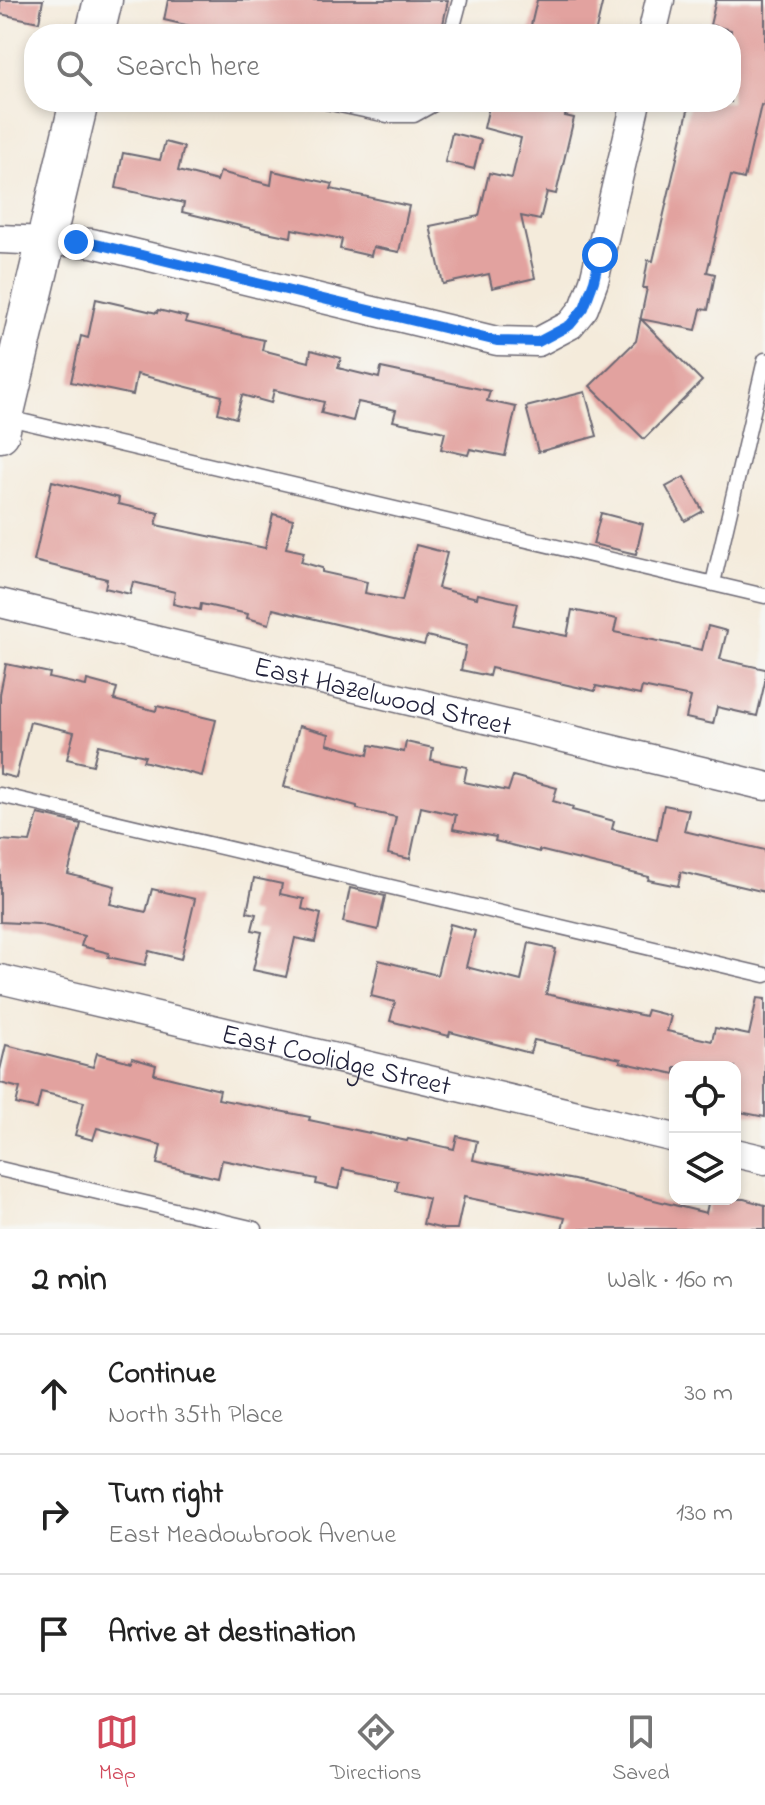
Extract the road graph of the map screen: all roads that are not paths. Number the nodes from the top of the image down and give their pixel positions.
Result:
1 (103, 0) edge
2 (460, 0) edge
3 (660, 0) edge
4 (97, 24) edge
5 (454, 24) edge
6 (654, 24) edge
7 (77, 112) edge
8 (373, 112) edge
9 (419, 112) edge
10 (634, 112) edge
11 (0, 239) edge
12 (45, 241) junction
13 (765, 360) edge
14 (2, 425) edge
15 (713, 583) junction
16 (765, 596) edge
17 (0, 603) edge
18 (765, 786) edge
19 (0, 795) edge
20 (765, 975) edge
21 (0, 979) edge
22 (669, 1137) edge
23 (741, 1154) edge
24 (765, 1160) edge
25 (0, 1169) edge
26 (255, 1229) edge

1 - 4 main road
2 - 5 lane
3 - 6 street
7 - 12 main road
8 - 9 lane
10 - 12 street
11 - 12 street
12 - 14 main road
13 - 15 lane
14 - 15 lane
15 - 16 lane
17 - 18 street, East Hazelwood Street
19 - 20 lane
21 - 22 street, East Coolidge Street
23 - 24 street
25 - 26 lane

